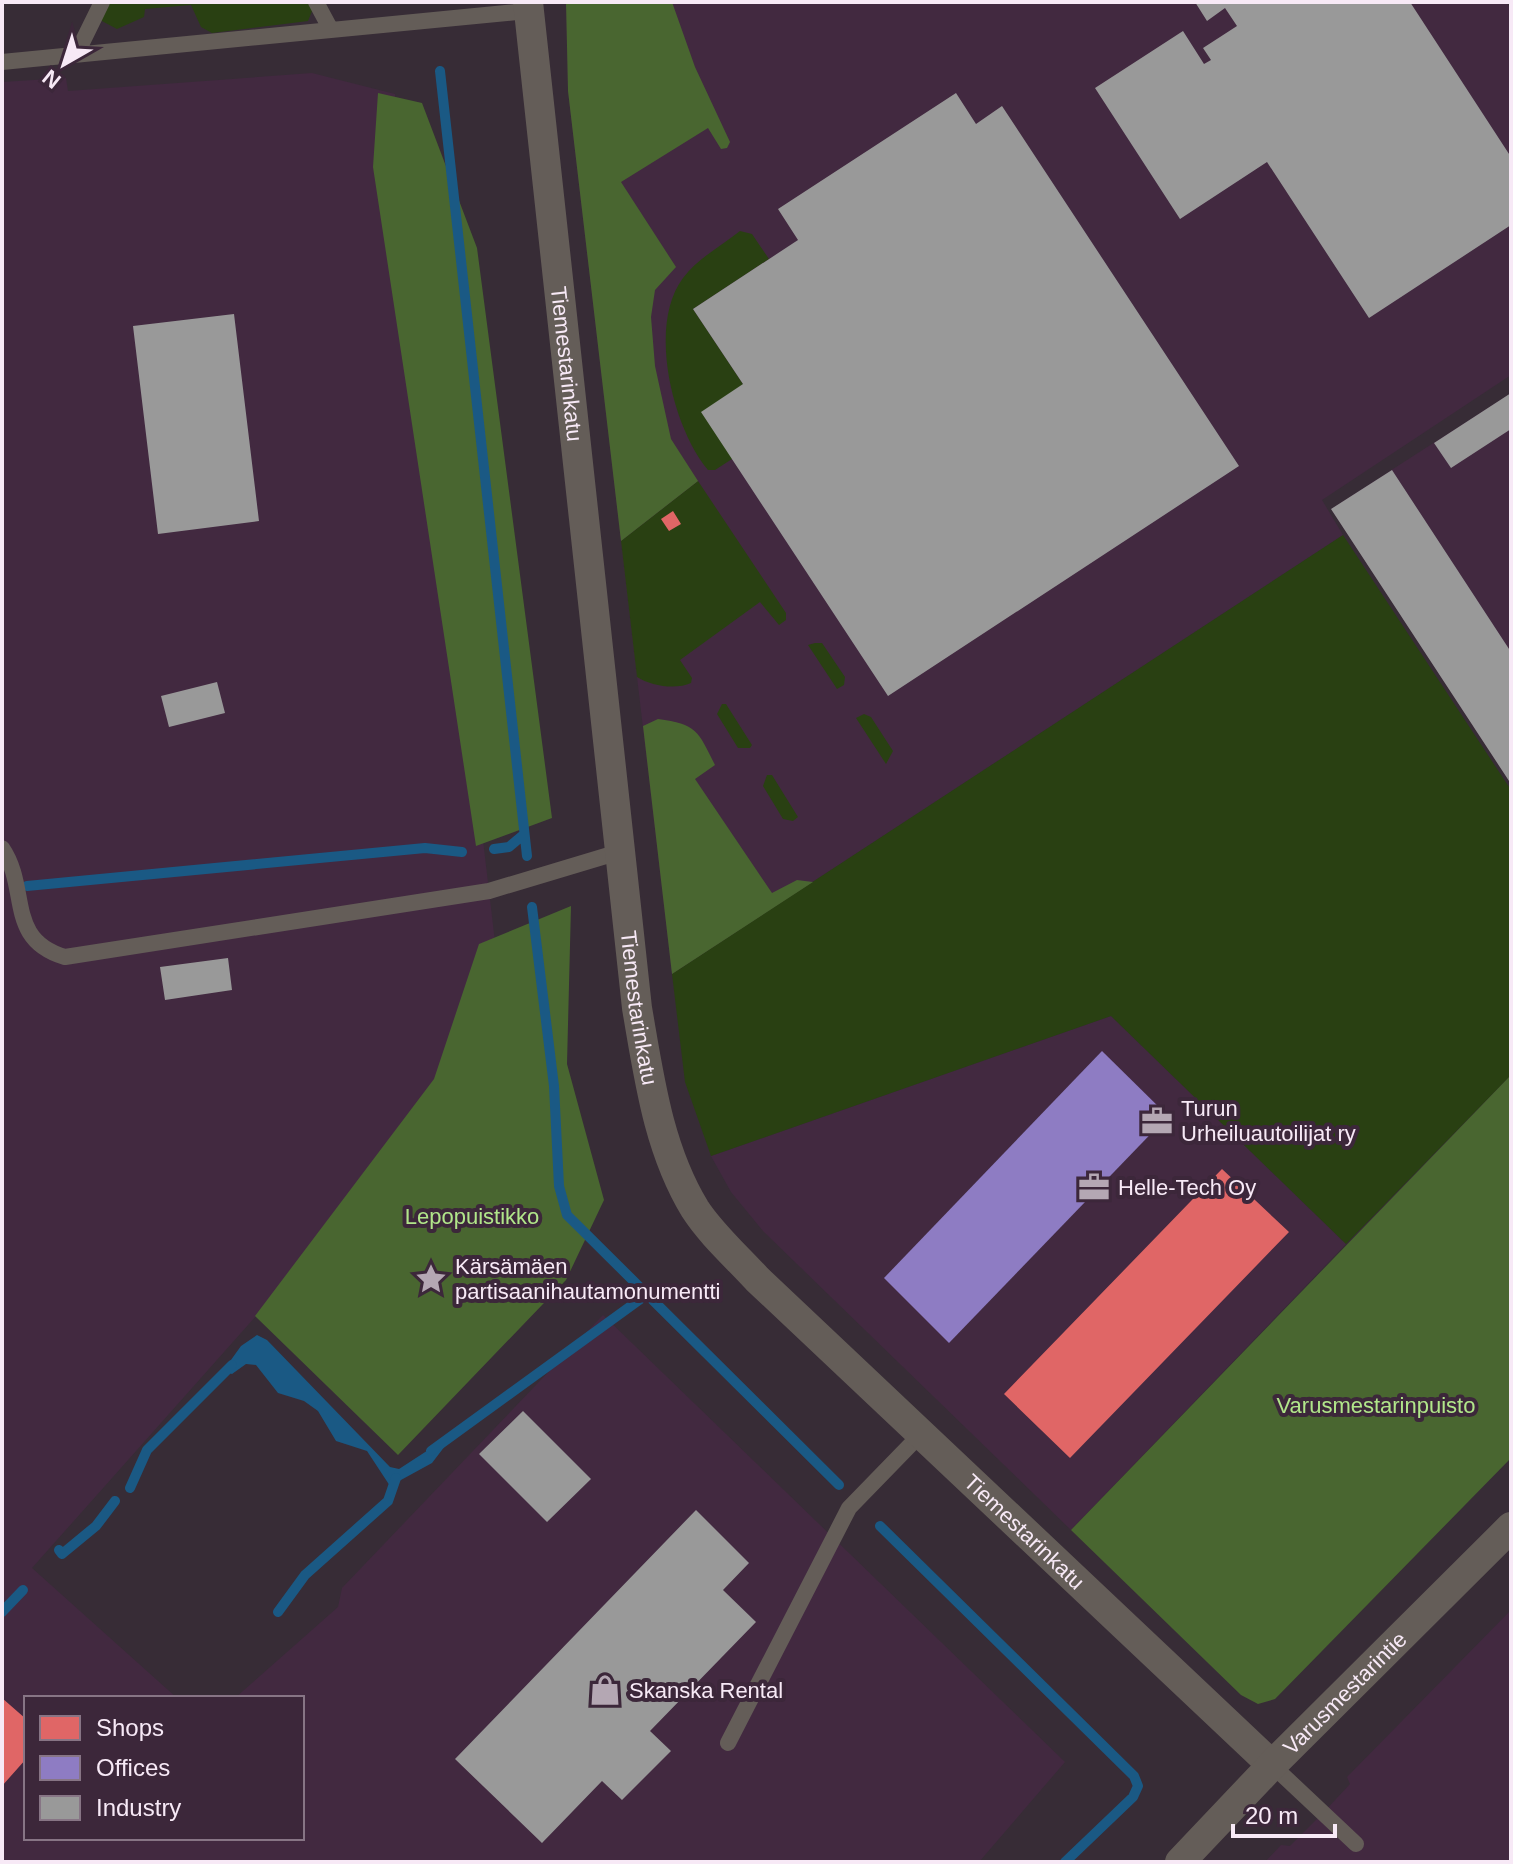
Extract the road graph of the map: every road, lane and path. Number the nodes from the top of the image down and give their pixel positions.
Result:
1 (102, 2) edge
2 (316, 2) edge
3 (528, 7) edge
4 (331, 30) junction
5 (76, 55) junction
6 (2, 62) edge
7 (2, 848) edge
8 (619, 852) junction
9 (919, 1436) junction
10 (1511, 1527) edge
11 (728, 1743) dead end
12 (1272, 1765) junction
13 (1356, 1844) dead end
14 (1180, 1862) edge

1 - 5 lane
2 - 4 lane
3 - 4 lane
3 - 8 street, Tiemestarinkatu
4 - 5 lane
5 - 6 lane
7 - 8 lane
8 - 9 street, Tiemestarinkatu
9 - 11 lane
9 - 12 street, Tiemestarinkatu
10 - 12 street, Varusmestarintie
12 - 13 lane
12 - 14 street, Varusmestarintie

